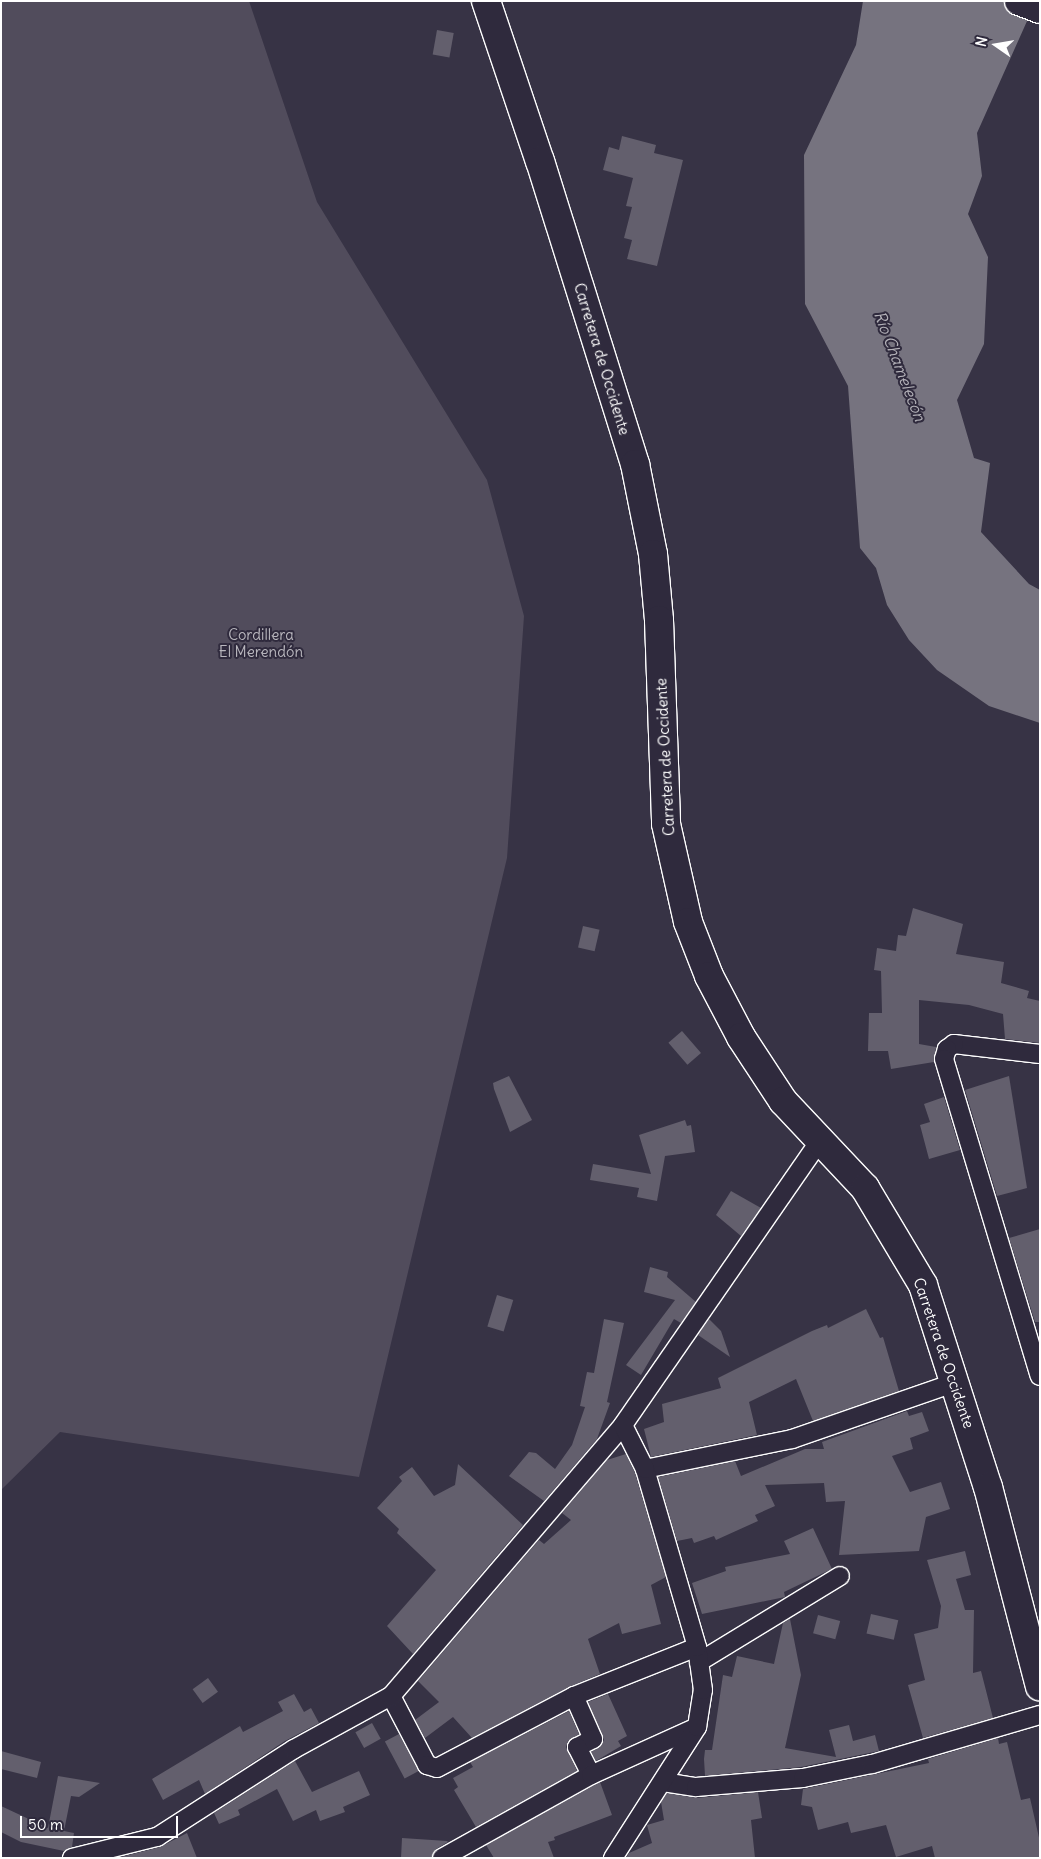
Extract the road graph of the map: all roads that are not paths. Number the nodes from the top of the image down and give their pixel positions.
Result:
1 (486, 1) edge
2 (1019, 1) edge
3 (1040, 9) edge
4 (1040, 1054) edge
5 (820, 1141) junction
6 (1040, 1376) edge
7 (957, 1382) junction
8 (623, 1424) junction
9 (645, 1469) junction
10 (840, 1576) dead end
11 (698, 1654) junction
12 (1040, 1686) edge
13 (391, 1696) junction
14 (574, 1696) junction
15 (1040, 1715) edge
16 (697, 1727) junction
17 (591, 1775) junction
18 (663, 1782) junction
19 (72, 1858) edge
20 (442, 1858) edge
21 (613, 1858) edge

1 - 5 main road, Carretera de Occidente
2 - 3 main road
4 - 6 street
5 - 7 main road, Carretera de Occidente
5 - 8 street
7 - 9 street
7 - 12 main road, Carretera de Occidente
8 - 9 street
8 - 13 street
9 - 11 street
10 - 11 street
11 - 14 street
11 - 16 street
13 - 14 street
13 - 19 street
14 - 17 street
15 - 18 street
16 - 17 street
16 - 18 street
17 - 20 street
18 - 21 street

